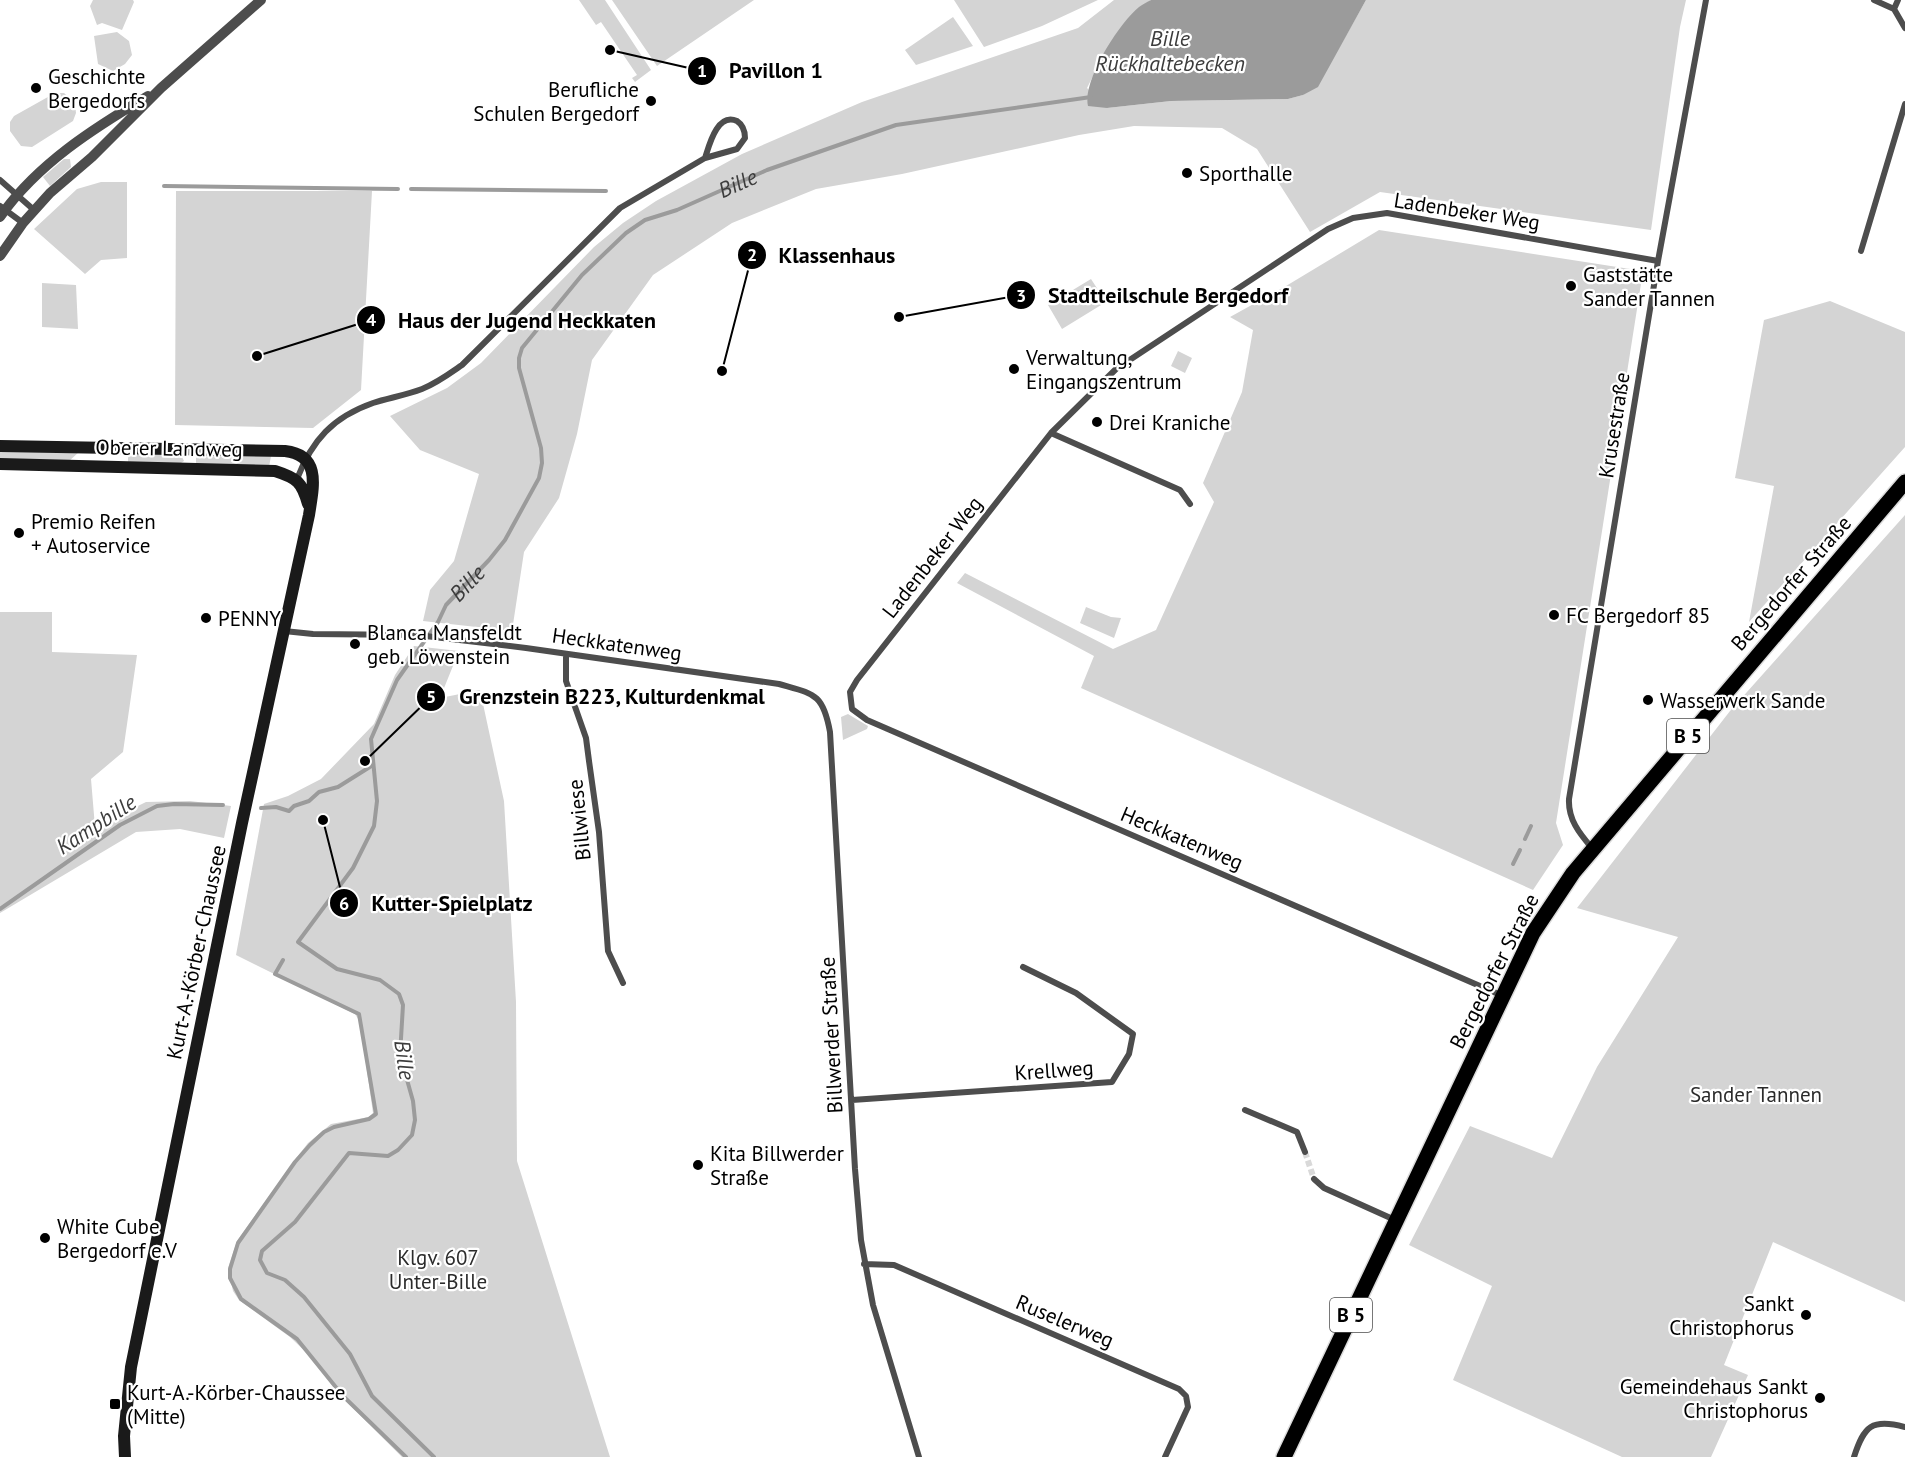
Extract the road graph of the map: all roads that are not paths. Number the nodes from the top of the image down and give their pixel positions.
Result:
1 (261, 0) edge
2 (1706, 0) edge
3 (1874, 0) edge
4 (1898, 0) edge
5 (1894, 9) junction
6 (1905, 28) edge
7 (162, 88) junction
8 (1905, 104) edge
9 (705, 158) junction
10 (0, 180) edge
11 (18, 195) junction
12 (34, 210) junction
13 (2, 211) edge
14 (22, 223) junction
15 (1862, 251) dead end
16 (0, 256) edge
17 (1658, 261) junction
18 (1051, 433) junction
19 (0, 446) edge
20 (86, 448) junction
21 (190, 451) junction
22 (305, 458) junction
23 (0, 464) edge
24 (76, 466) junction
25 (178, 468) junction
26 (297, 478) junction
27 (1905, 482) edge
28 (1190, 504) dead end
29 (309, 515) junction
30 (284, 631) junction
31 (566, 654) junction
32 (851, 706) joint
33 (826, 712) joint
34 (1593, 849) junction
35 (1023, 967) dead end
36 (623, 983) dead end
37 (1503, 996) junction
38 (852, 1100) junction
39 (1245, 1110) dead end
40 (1305, 1152) tunnel mouth
41 (1314, 1179) tunnel mouth
42 (1396, 1220) junction
43 (864, 1264) junction
44 (1905, 1427) edge
45 (125, 1457) edge
46 (919, 1457) edge
47 (1165, 1457) edge
48 (1284, 1457) edge
49 (1854, 1457) edge

1 - 7 street
2 - 17 street, Krusestraße
3 - 5 street
4 - 5 street
5 - 6 street
7 - 11 street
7 - 12 street
8 - 15 street
9 - 9 street
9 - 22 street
10 - 11 street
11 - 12 street
11 - 13 street
12 - 14 street
13 - 14 street
14 - 16 street
17 - 18 street, Ladenbeker Weg
17 - 34 street, Krusestraße
18 - 28 street
18 - 32 street, Ladenbeker Weg
19 - 20 main road, Oberer Landweg
20 - 21 main road, Oberer Landweg
20 - 24 main road
21 - 22 main road, Oberer Landweg
21 - 25 main road
22 - 26 street
22 - 29 main road, Kurt-A.-Körber-Chaussee
23 - 24 main road, Oberer Landweg
24 - 25 main road, Oberer Landweg
25 - 26 main road, Oberer Landweg
26 - 29 main road
27 - 34 main road, Bergedorfer Straße / B 5
29 - 30 main road, Kurt-A.-Körber-Chaussee
30 - 31 street, Heckkatenweg
30 - 45 main road, Kurt-A.-Körber-Chaussee
31 - 33 street, Heckkatenweg
31 - 36 street, Billwiese
32 - 37 street, Heckkatenweg
33 - 38 street, Billwerder Straße
34 - 37 main road, Bergedorfer Straße / B 5
35 - 38 street, Krellweg
37 - 42 main road, Bergedorfer Straße / B 5
38 - 43 street, Billwerder Straße
39 - 40 street
41 - 42 street
42 - 48 main road, Bergedorfer Straße / B 5
43 - 46 street, Billwerder Straße
43 - 47 street, Ruselerweg
44 - 49 street

